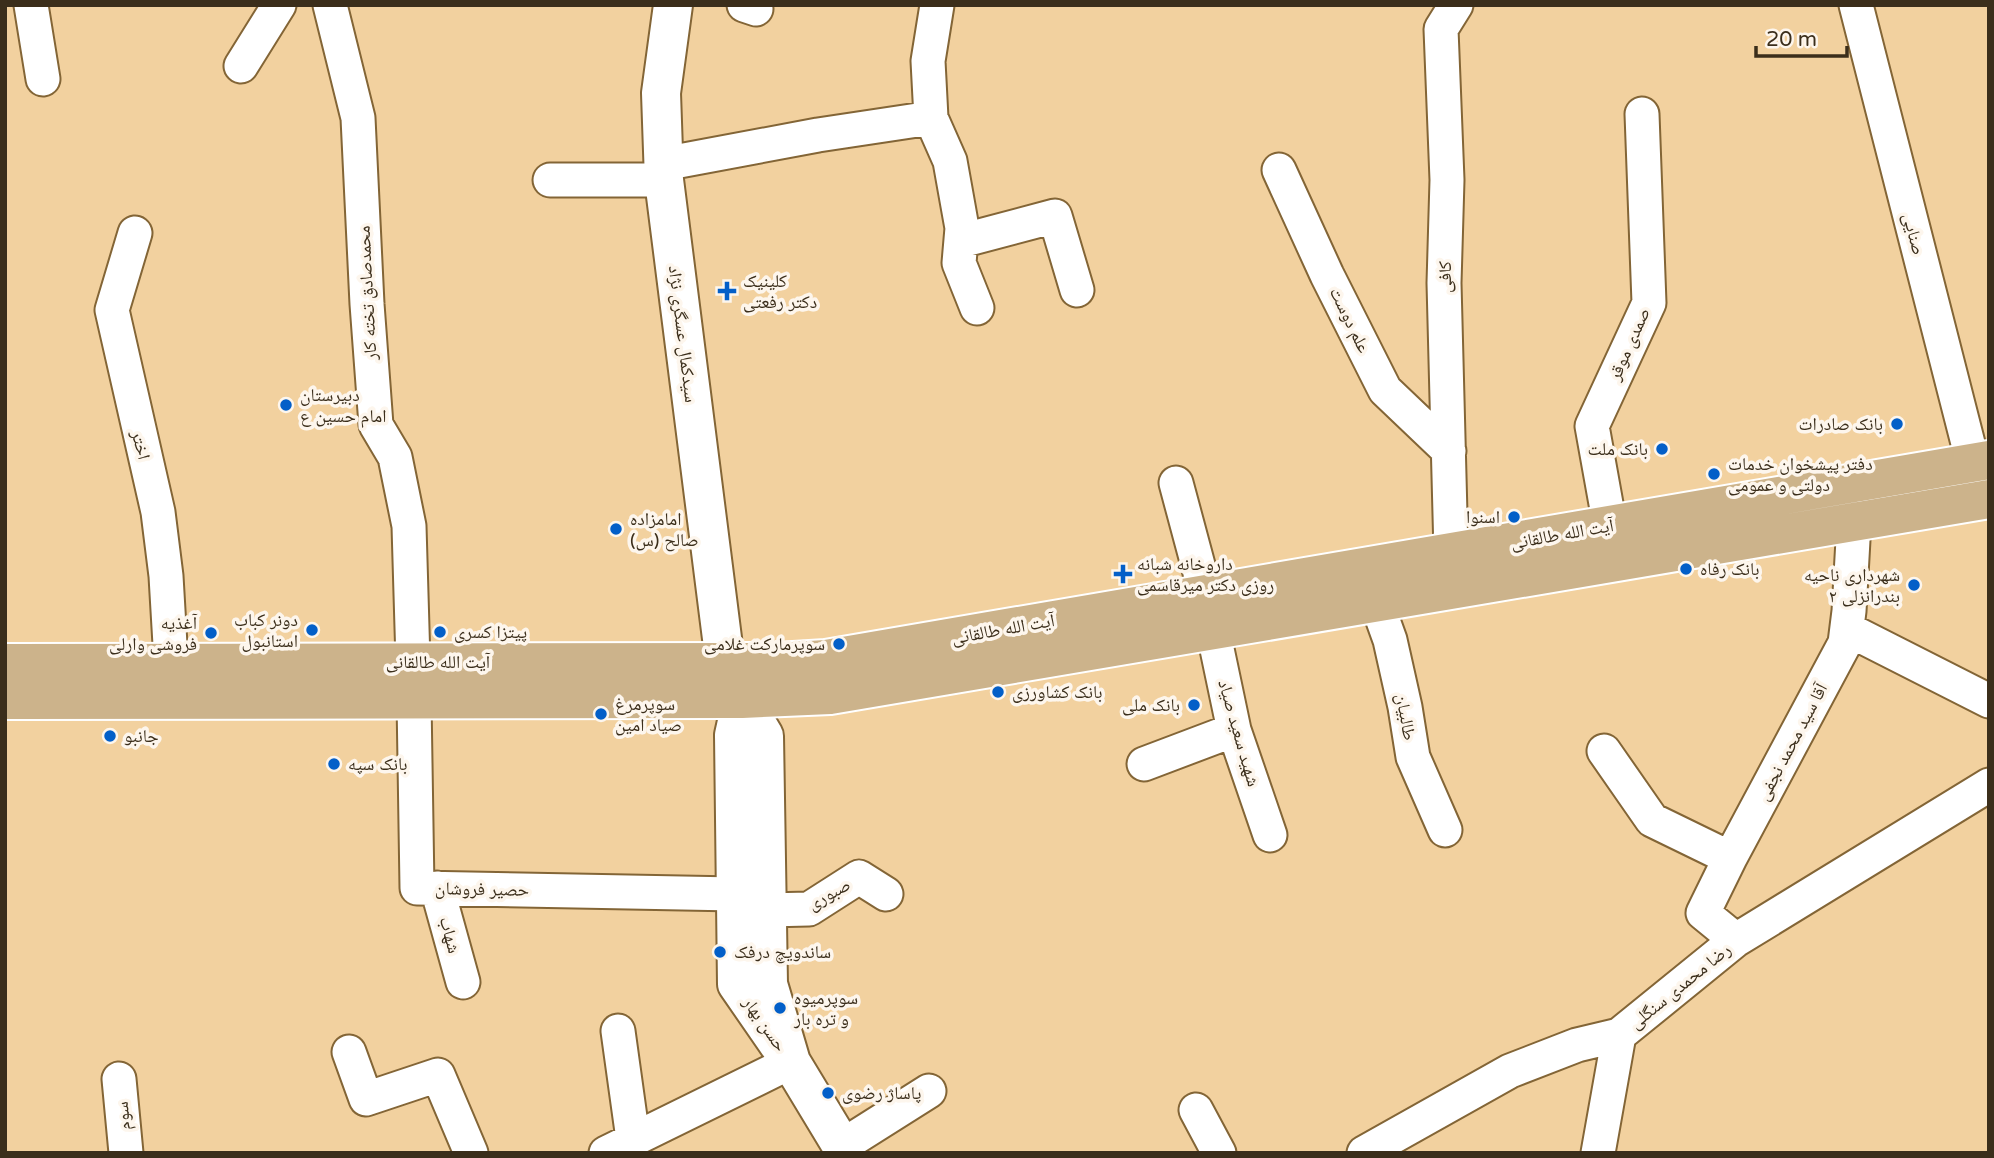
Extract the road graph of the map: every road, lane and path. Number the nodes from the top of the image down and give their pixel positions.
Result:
1 (31, 5) edge
2 (279, 5) edge
3 (330, 5) edge
4 (673, 5) edge
5 (937, 5) edge
6 (1456, 5) edge
7 (1856, 5) edge
8 (241, 66) dead end
9 (43, 79) dead end
10 (1642, 114) dead end
11 (931, 118) junction
12 (1279, 170) dead end
13 (664, 172) junction
14 (550, 180) dead end
15 (135, 233) dead end
16 (961, 241) junction
17 (1077, 290) dead end
18 (977, 308) dead end
19 (1449, 451) junction
20 (1981, 462) edge
21 (1176, 483) dead end
22 (1984, 500) edge
23 (1854, 522) junction
24 (1610, 526) junction
25 (1451, 553) junction
26 (1376, 601) junction
27 (1210, 612) junction
28 (1847, 629) junction
29 (171, 662) junction
30 (413, 662) junction
31 (726, 662) junction
32 (5, 663) edge
33 (414, 699) junction
34 (742, 699) junction
35 (5, 700) edge
36 (1989, 701) edge
37 (1234, 730) junction
38 (1604, 751) dead end
39 (1144, 764) dead end
40 (1989, 785) edge
41 (1445, 830) dead end
42 (1270, 835) dead end
43 (1730, 858) junction
44 (437, 888) junction
45 (886, 894) dead end
46 (751, 902) junction
47 (1736, 940) junction
48 (463, 982) dead end
49 (618, 1031) dead end
50 (1619, 1035) junction
51 (349, 1052) dead end
52 (791, 1062) junction
53 (119, 1079) dead end
54 (929, 1091) dead end
55 (1196, 1110) dead end
56 (620, 1146) edge
57 (844, 1149) edge
58 (126, 1153) edge
59 (471, 1153) edge
60 (1219, 1153) edge
61 (1364, 1153) edge
62 (1598, 1153) edge

1 - 9 street
2 - 8 street
3 - 30 street, محمدصادق تخته کار
4 - 13 street, سیدکمال عسگری نژاد
5 - 11 street
6 - 19 street, کافی
7 - 20 street, صنایی
10 - 24 street, صمدی موقر
11 - 13 street
11 - 16 street
12 - 19 street, علم دوست
13 - 14 street
13 - 31 street, سیدکمال عسگری نژاد
15 - 29 street, اختر
16 - 17 street
16 - 18 street
19 - 25 street, کافی
20 - 22 main road
20 - 24 main road, آیت الله طالقانی
21 - 27 street, شهید سعید صیاد
22 - 23 main road, آیت الله طالقانی
23 - 26 main road, آیت الله طالقانی
23 - 28 street, آقا سید محمد نجفی
24 - 25 main road, آیت الله طالقانی
25 - 27 main road, آیت الله طالقانی
26 - 27 main road, آیت الله طالقانی
26 - 41 street, طالبیان
27 - 31 main road, آیت الله طالقانی
27 - 34 main road, آیت الله طالقانی
27 - 37 street, شهید سعید صیاد
28 - 36 street
28 - 43 street, آقا سید محمد نجفی
29 - 30 main road, آیت الله طالقانی
29 - 32 main road, آیت الله طالقانی
30 - 31 main road, آیت الله طالقانی
31 - 34 street, سیدکمال عسگری نژاد
33 - 34 main road, آیت الله طالقانی
33 - 35 main road, آیت الله طالقانی
33 - 44 street, حصیر فروشان
34 - 46 street, حسن بهار
37 - 39 street
37 - 42 street, شهید سعید صیاد
38 - 43 street
40 - 47 street, رضا محمدی سنگلی
43 - 47 street, آقا سید محمد نجفی
44 - 46 street, حصیر فروشان
44 - 48 street, شهاب
45 - 46 street, صبوری
46 - 52 street, حسن بهار
47 - 50 street, رضا محمدی سنگلی
49 - 56 street
50 - 61 street
50 - 62 street, رضا محمدی سنگلی
51 - 59 street
52 - 56 street
52 - 57 street, حسن بهار
53 - 58 street, سوم
54 - 57 street
55 - 60 street

